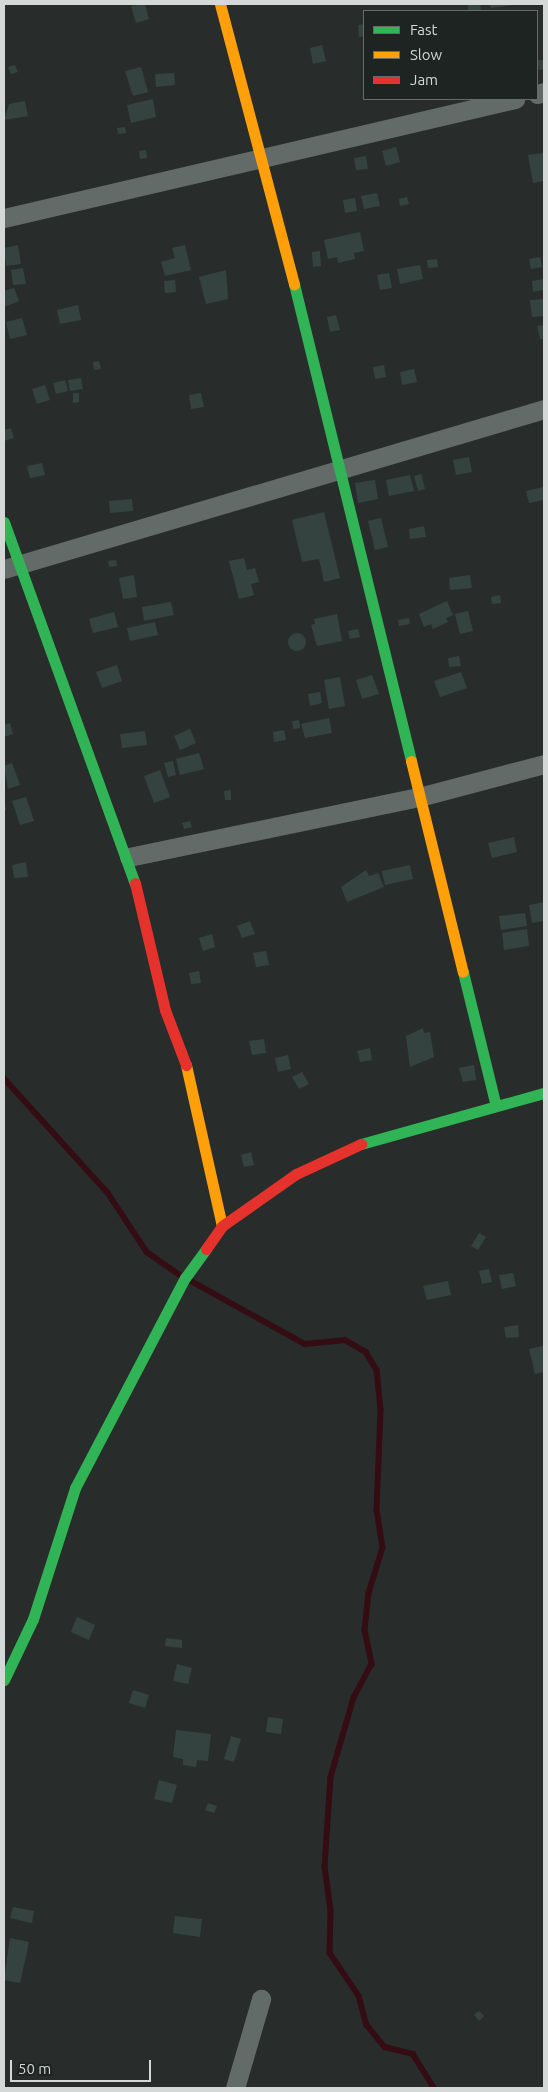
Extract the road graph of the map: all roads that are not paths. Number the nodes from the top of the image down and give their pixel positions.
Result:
1 (220, 4) edge
2 (511, 100) edge
3 (263, 156) junction
4 (4, 218) edge
5 (544, 409) edge
6 (341, 470) junction
7 (4, 522) edge
8 (11, 567) edge
9 (544, 764) edge
10 (423, 796) junction
11 (129, 857) junction
12 (544, 1093) edge
13 (496, 1106) junction
14 (222, 1226) junction
15 (4, 1680) edge
16 (261, 1999) dead end
17 (235, 2088) edge

1 - 3 street
2 - 3 street
3 - 4 street
3 - 6 street
5 - 6 street
6 - 8 street
6 - 10 street
7 - 8 street
8 - 11 street
9 - 10 street
10 - 11 street
10 - 13 street
11 - 14 street
12 - 13 street
13 - 14 street
14 - 15 street
16 - 17 street

